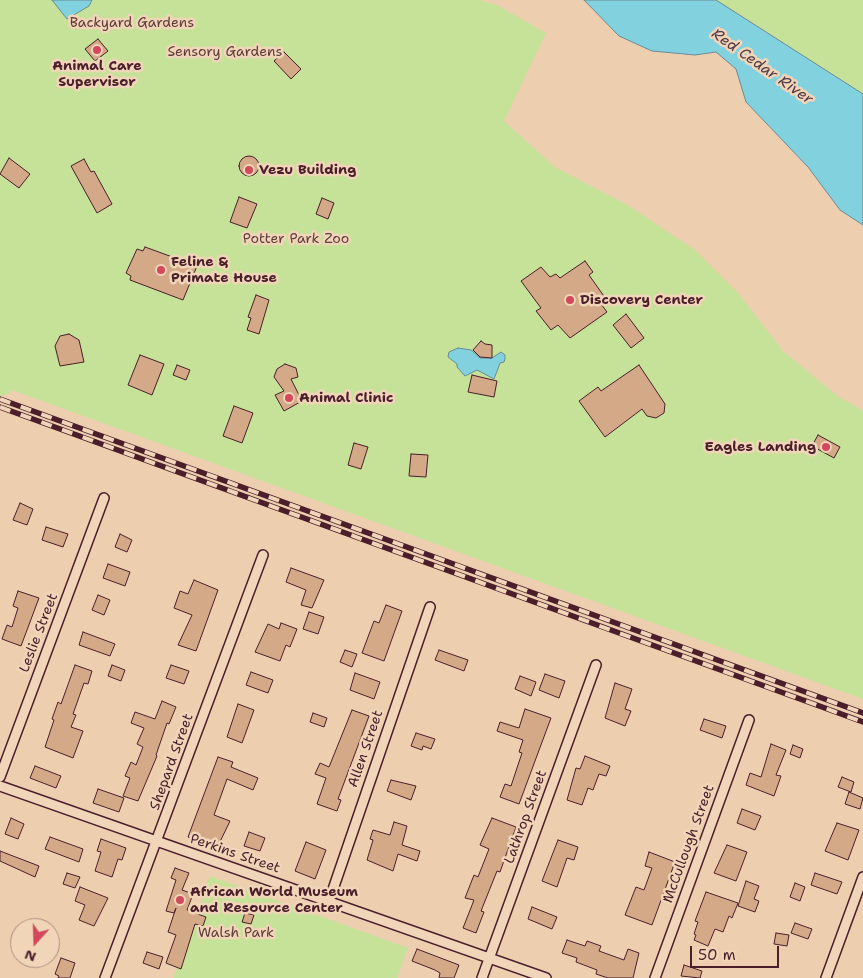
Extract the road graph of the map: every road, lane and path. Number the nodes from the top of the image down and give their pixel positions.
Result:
1 (104, 498) dead end
2 (263, 555) dead end
3 (430, 607) dead end
4 (596, 665) dead end
5 (749, 720) dead end
6 (0, 778) edge
7 (0, 786) edge
8 (157, 841) junction
9 (863, 877) edge
10 (328, 901) junction
11 (490, 958) junction
12 (105, 978) edge
13 (482, 978) edge
14 (546, 978) edge
15 (655, 978) edge
16 (826, 978) edge

1 - 6 street, Leslie Street
2 - 8 street, Shepard Street
3 - 10 street, Allen Street
4 - 11 street, Lathrop Street
5 - 15 street, McCullough Street
7 - 8 street, Perkins Street
8 - 10 street, Perkins Street
8 - 12 street, Shepard Street
9 - 16 street
10 - 11 street, Perkins Street
11 - 13 street, Lathrop Street
11 - 14 street, Perkins Street

